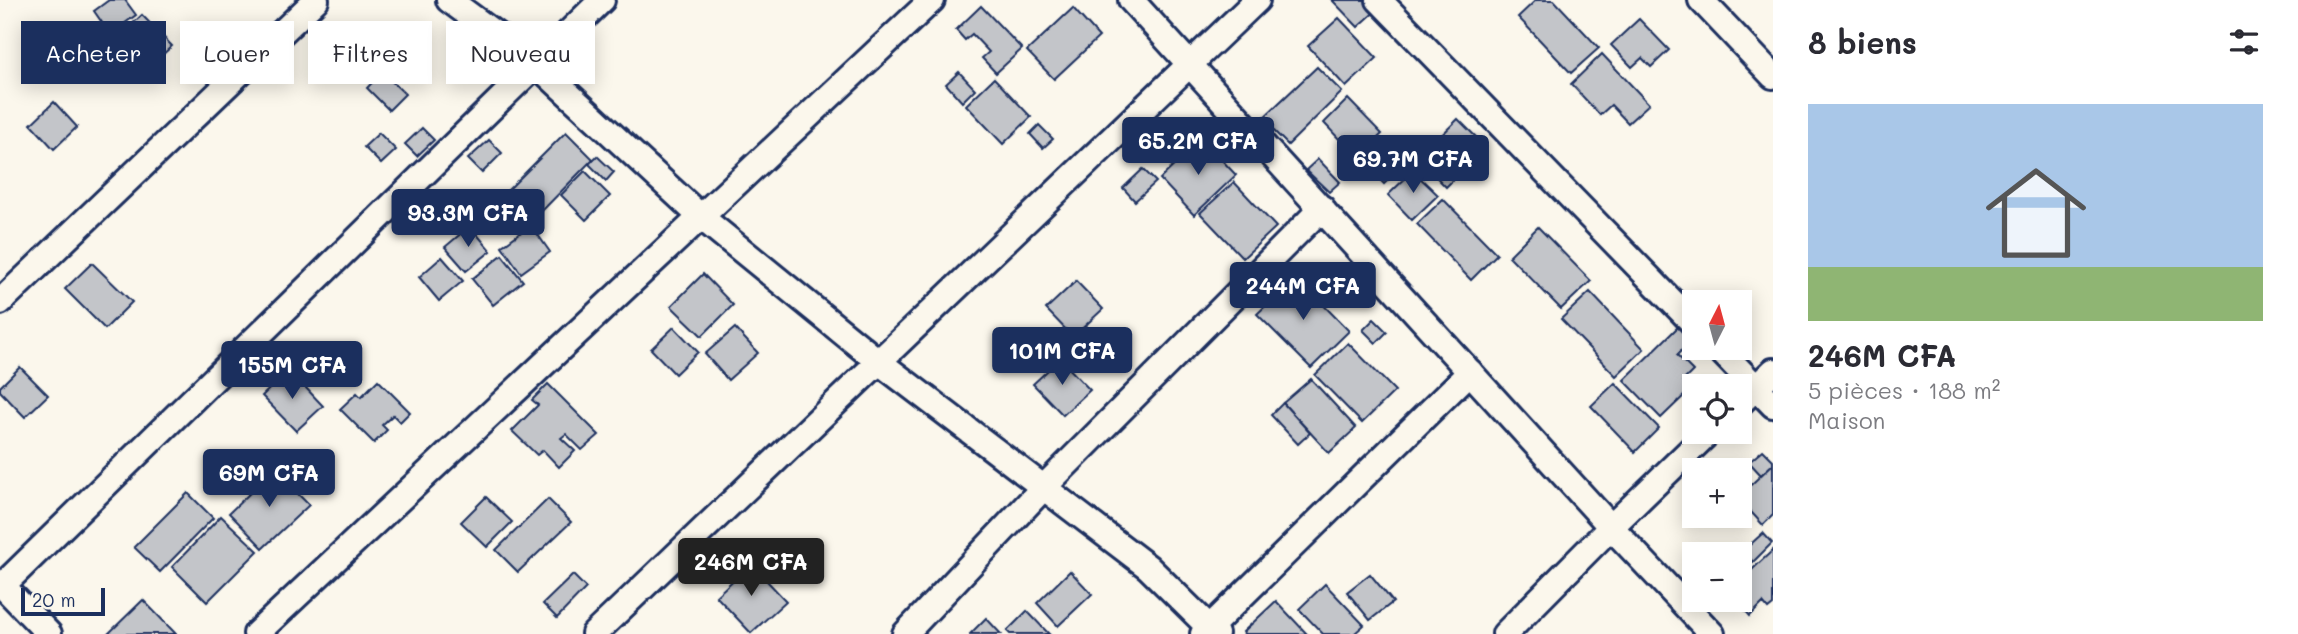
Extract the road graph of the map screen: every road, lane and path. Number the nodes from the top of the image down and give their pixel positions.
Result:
1 (316, 0) edge
2 (449, 0) edge
3 (603, 0) edge
4 (932, 0) edge
5 (1131, 0) edge
6 (1257, 0) edge
7 (1379, 0) edge
8 (1701, 0) edge
9 (478, 21) edge
10 (581, 21) edge
11 (1191, 64) junction
12 (1773, 76) edge
13 (515, 84) edge
14 (558, 84) edge
15 (1322, 208) junction
16 (701, 217) junction
17 (0, 302) edge
18 (1682, 312) edge
19 (1730, 360) edge
20 (879, 362) junction
21 (1470, 372) junction
22 (1760, 391) edge
23 (1697, 444) edge
24 (1044, 487) junction
25 (1611, 527) junction
26 (1, 584) edge
27 (1210, 632) edge
28 (49, 634) edge
29 (256, 634) edge
30 (594, 634) edge
31 (905, 634) edge
32 (1505, 634) edge
33 (1712, 634) edge

1 - 17 street
2 - 9 street
3 - 10 street
4 - 16 street
5 - 11 street
6 - 11 street
7 - 18 street
8 - 12 street
11 - 15 street
11 - 20 street
13 - 26 street
14 - 16 street
15 - 21 street
15 - 24 street
16 - 20 street
16 - 29 street
19 - 22 street
20 - 24 street
20 - 30 street
21 - 25 street
21 - 27 street
23 - 25 street
24 - 27 street
24 - 31 street
25 - 32 street
25 - 33 street
26 - 28 street

